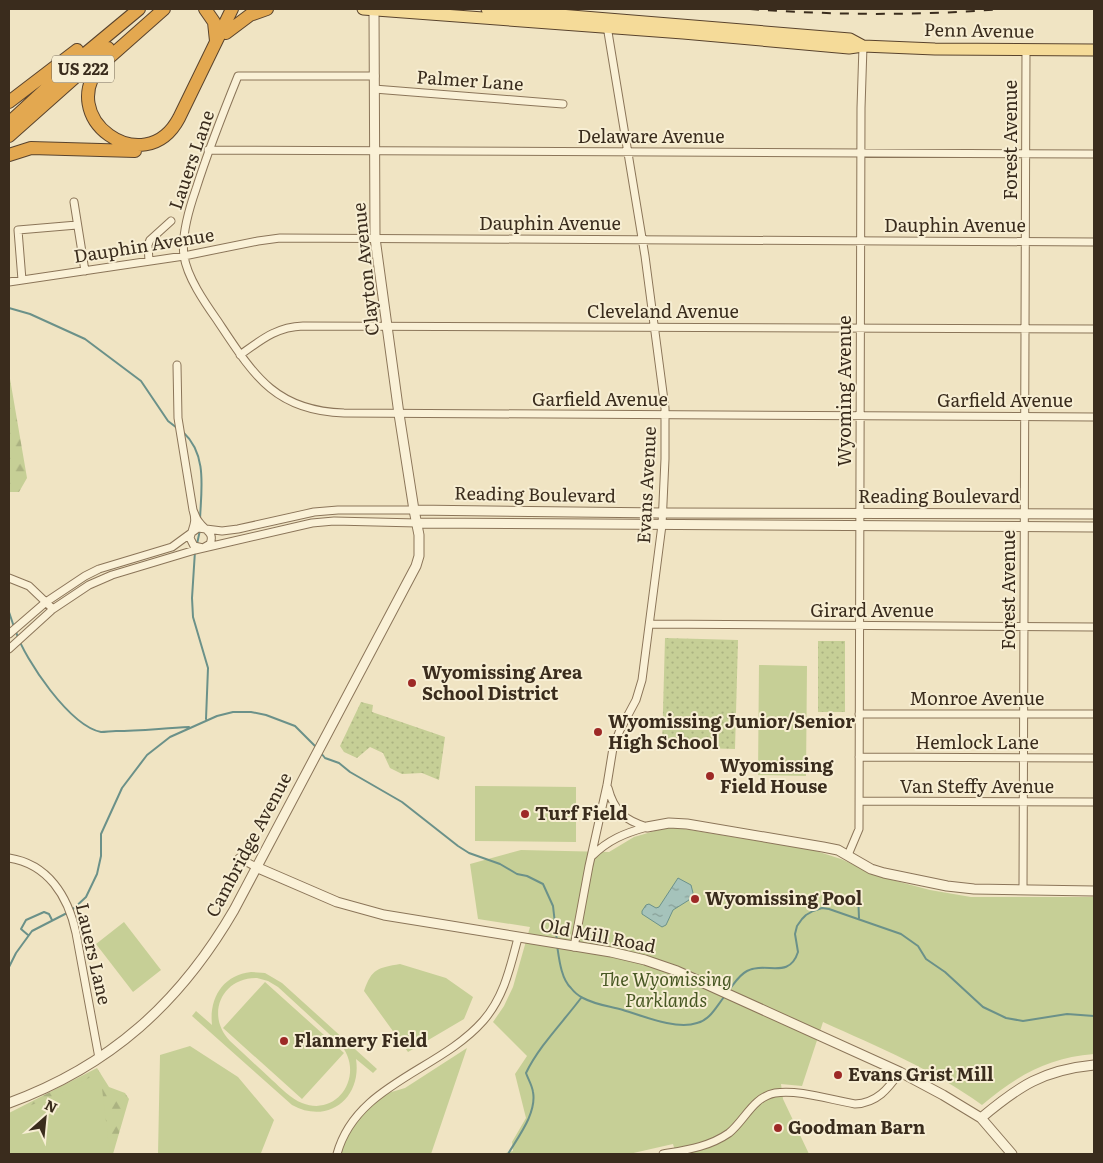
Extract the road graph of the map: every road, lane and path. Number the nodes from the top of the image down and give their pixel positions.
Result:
1 (138, 9) edge
2 (163, 9) edge
3 (205, 9) edge
4 (232, 9) edge
5 (238, 9) edge
6 (267, 9) edge
7 (370, 9) edge
8 (487, 9) edge
9 (607, 23) junction
10 (226, 33) junction
11 (216, 42) junction
12 (863, 46) junction
13 (1026, 50) junction
14 (1094, 50) edge
15 (374, 76) junction
16 (374, 89) junction
17 (9, 102) edge
18 (563, 104) dead end
19 (9, 123) edge
20 (9, 136) edge
21 (208, 150) junction
22 (374, 151) junction
23 (628, 152) junction
24 (861, 153) junction
25 (1026, 154) junction
26 (1094, 154) edge
27 (9, 155) edge
28 (74, 202) dead end
29 (171, 221) dead end
30 (77, 226) junction
31 (375, 238) junction
32 (642, 240) junction
33 (860, 240) junction
34 (1026, 241) junction
35 (1094, 242) edge
36 (184, 256) junction
37 (149, 261) junction
38 (85, 271) junction
39 (22, 280) junction
40 (9, 282) edge
41 (387, 326) junction
42 (654, 328) junction
43 (860, 328) junction
44 (1025, 329) junction
45 (1094, 329) edge
46 (240, 355) junction
47 (177, 365) dead end
48 (399, 414) junction
49 (665, 415) junction
50 (860, 416) junction
51 (1025, 417) junction
52 (1094, 417) edge
53 (194, 510) junction
54 (414, 510) junction
55 (663, 513) junction
56 (860, 513) junction
57 (1024, 513) junction
58 (1094, 514) edge
59 (417, 524) junction
60 (662, 524) junction
61 (860, 526) junction
62 (1024, 527) junction
63 (1094, 527) edge
64 (205, 528) junction
65 (193, 531) junction
66 (203, 548) junction
67 (9, 578) edge
68 (46, 602) junction
69 (53, 609) junction
70 (650, 624) junction
71 (859, 626) junction
72 (1024, 626) junction
73 (1094, 626) edge
74 (9, 634) edge
75 (9, 649) edge
76 (859, 714) junction
77 (1024, 714) junction
78 (1094, 714) edge
79 (859, 757) junction
80 (1024, 758) junction
81 (1094, 758) edge
82 (607, 785) junction
83 (859, 801) junction
84 (1023, 802) junction
85 (1094, 802) edge
86 (647, 827) junction
87 (848, 855) junction
88 (592, 856) junction
89 (9, 858) edge
90 (239, 858) dead end
91 (256, 868) junction
92 (1024, 890) junction
93 (1094, 891) edge
94 (518, 938) junction
95 (574, 947) junction
96 (99, 1058) junction
97 (1094, 1065) edge
98 (900, 1072) junction
99 (9, 1103) edge
100 (981, 1118) junction
101 (337, 1154) edge
102 (663, 1154) edge
103 (1012, 1154) edge

1 - 17 highway
1 - 19 highway, US 222
2 - 11 highway
2 - 20 highway, US 222
3 - 11 highway
4 - 11 highway
5 - 10 highway
6 - 10 highway
7 - 9 main road, Penn Avenue
7 - 15 street, Clayton Avenue
8 - 9 main road, Penn Avenue
9 - 12 main road, Penn Avenue
9 - 23 street, Evans Avenue
10 - 27 highway
12 - 13 main road, Penn Avenue
12 - 24 street, Wyoming Avenue
13 - 14 main road, Penn Avenue
13 - 25 street, Forest Avenue
15 - 16 street, Clayton Avenue
15 - 21 street, Lauers Lane
16 - 18 street, Palmer Lane
16 - 22 street, Clayton Avenue
21 - 22 street, Delaware Avenue
21 - 36 street, Lauers Lane
22 - 23 street, Delaware Avenue
22 - 31 street, Clayton Avenue
23 - 24 street, Delaware Avenue
23 - 32 street, Evans Avenue
24 - 25 street, Delaware Avenue
24 - 33 street, Wyoming Avenue
25 - 26 street, Delaware Avenue
25 - 34 street, Forest Avenue
28 - 30 street
29 - 37 street
30 - 38 street
30 - 39 street
31 - 32 street, Dauphin Avenue
31 - 36 street, Dauphin Avenue
31 - 41 street, Clayton Avenue
32 - 33 street, Dauphin Avenue
32 - 42 street, Evans Avenue
33 - 34 street, Dauphin Avenue
33 - 43 street, Wyoming Avenue
34 - 35 street, Dauphin Avenue
34 - 44 street, Forest Avenue
36 - 37 street, Dauphin Avenue
36 - 46 street, Garfield Avenue
37 - 38 street, Dauphin Avenue
38 - 39 street, Dauphin Avenue
39 - 40 street, Dauphin Avenue
41 - 42 street, Cleveland Avenue
41 - 46 street, Cleveland Avenue
41 - 48 street, Clayton Avenue
42 - 43 street, Cleveland Avenue
42 - 49 street, Evans Avenue
43 - 44 street, Cleveland Avenue
43 - 50 street, Wyoming Avenue
44 - 45 street, Cleveland Avenue
44 - 51 street, Forest Avenue
46 - 48 street, Garfield Avenue
47 - 53 street
48 - 49 street, Garfield Avenue
48 - 54 street, Clayton Avenue
49 - 50 street, Garfield Avenue
49 - 55 street, Evans Avenue
50 - 51 street, Garfield Avenue
50 - 56 street, Wyoming Avenue
51 - 52 street, Garfield Avenue
51 - 57 street, Forest Avenue
53 - 64 street
53 - 65 street
54 - 55 street, Reading Boulevard
54 - 59 street, Clayton Avenue
54 - 64 street, Reading Boulevard
55 - 56 street, Reading Boulevard
55 - 60 street, Evans Avenue
56 - 57 street, Reading Boulevard
56 - 61 street, Wyoming Avenue
57 - 58 street, Reading Boulevard
57 - 62 street, Forest Avenue
59 - 60 street, Reading Boulevard
59 - 66 street, Reading Boulevard
59 - 91 street, Cambridge Avenue
60 - 61 street, Reading Boulevard
60 - 70 street, Evans Avenue
61 - 62 street, Reading Boulevard
61 - 71 street, Wyoming Avenue
62 - 63 street, Reading Boulevard
62 - 72 street, Forest Avenue
64 - 65 street, Reading Boulevard
64 - 66 street
65 - 66 street
65 - 68 street, Reading Boulevard
66 - 69 street, Reading Boulevard
67 - 68 street
68 - 69 street
68 - 74 street, Reading Boulevard
69 - 75 street, Reading Boulevard
70 - 71 street, Girard Avenue
70 - 82 street, Evans Avenue
71 - 72 street, Girard Avenue
71 - 76 street, Wyoming Avenue
72 - 73 street, Girard Avenue
72 - 77 street, Forest Avenue
76 - 77 street, Monroe Avenue
76 - 79 street, Wyoming Avenue
77 - 78 street, Monroe Avenue
77 - 80 street, Forest Avenue
79 - 80 street, Hemlock Lane
79 - 83 street, Wyoming Avenue
80 - 81 street, Hemlock Lane
80 - 84 street, Forest Avenue
82 - 86 street
82 - 88 street, Evans Avenue
83 - 84 street, Van Steffy Avenue
83 - 87 street, Wyoming Avenue
84 - 85 street, Van Steffy Avenue
84 - 92 street, Forest Avenue
86 - 87 street
86 - 88 street
87 - 92 street
88 - 95 street, Evans Avenue
89 - 96 street, Lauers Lane
90 - 91 street
91 - 94 street, Old Mill Road
91 - 96 street, Cambridge Avenue
92 - 93 street
94 - 95 street, Old Mill Road
94 - 101 street
95 - 98 street, Old Mill Road
96 - 99 street, Cambridge Avenue
97 - 100 street
98 - 100 street, Old Mill Road
98 - 102 street
100 - 103 street, Old Mill Road

